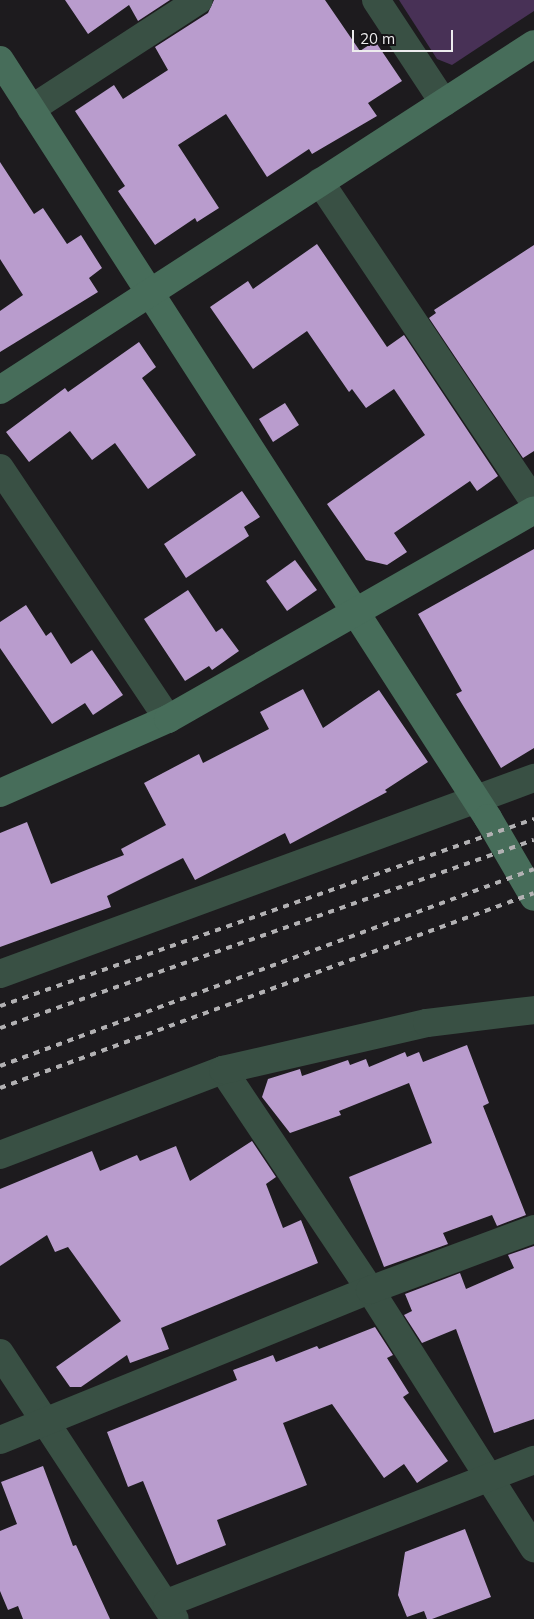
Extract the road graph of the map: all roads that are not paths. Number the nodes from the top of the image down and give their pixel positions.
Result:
1 (199, 0) edge
2 (376, 0) edge
3 (534, 44) edge
4 (4, 74) edge
5 (444, 103) junction
6 (31, 109) junction
7 (320, 182) junction
8 (150, 294) junction
9 (0, 390) edge
10 (0, 468) edge
11 (534, 502) edge
12 (534, 510) edge
13 (355, 614) junction
14 (168, 719) junction
15 (534, 778) edge
16 (0, 793) edge
17 (475, 799) junction
18 (534, 897) edge
19 (0, 974) edge
20 (534, 1010) edge
21 (223, 1070) junction
22 (0, 1155) edge
23 (534, 1229) edge
24 (370, 1290) junction
25 (0, 1353) edge
26 (45, 1422) junction
27 (0, 1440) edge
28 (534, 1460) edge
29 (491, 1476) junction
30 (534, 1548) edge
31 (171, 1611) edge

1 - 6 street
2 - 5 street
3 - 5 street
4 - 6 street
5 - 7 street
6 - 8 street
7 - 8 street
7 - 11 street
8 - 9 street
8 - 13 street
10 - 14 street
12 - 13 street
13 - 14 street
13 - 17 street
14 - 16 street
15 - 17 street
17 - 18 street
17 - 19 street
20 - 21 street
21 - 22 street
21 - 24 street
23 - 24 street
24 - 26 street
24 - 29 street
25 - 26 street
26 - 27 street
26 - 31 street
28 - 29 street
29 - 30 street
29 - 31 street

